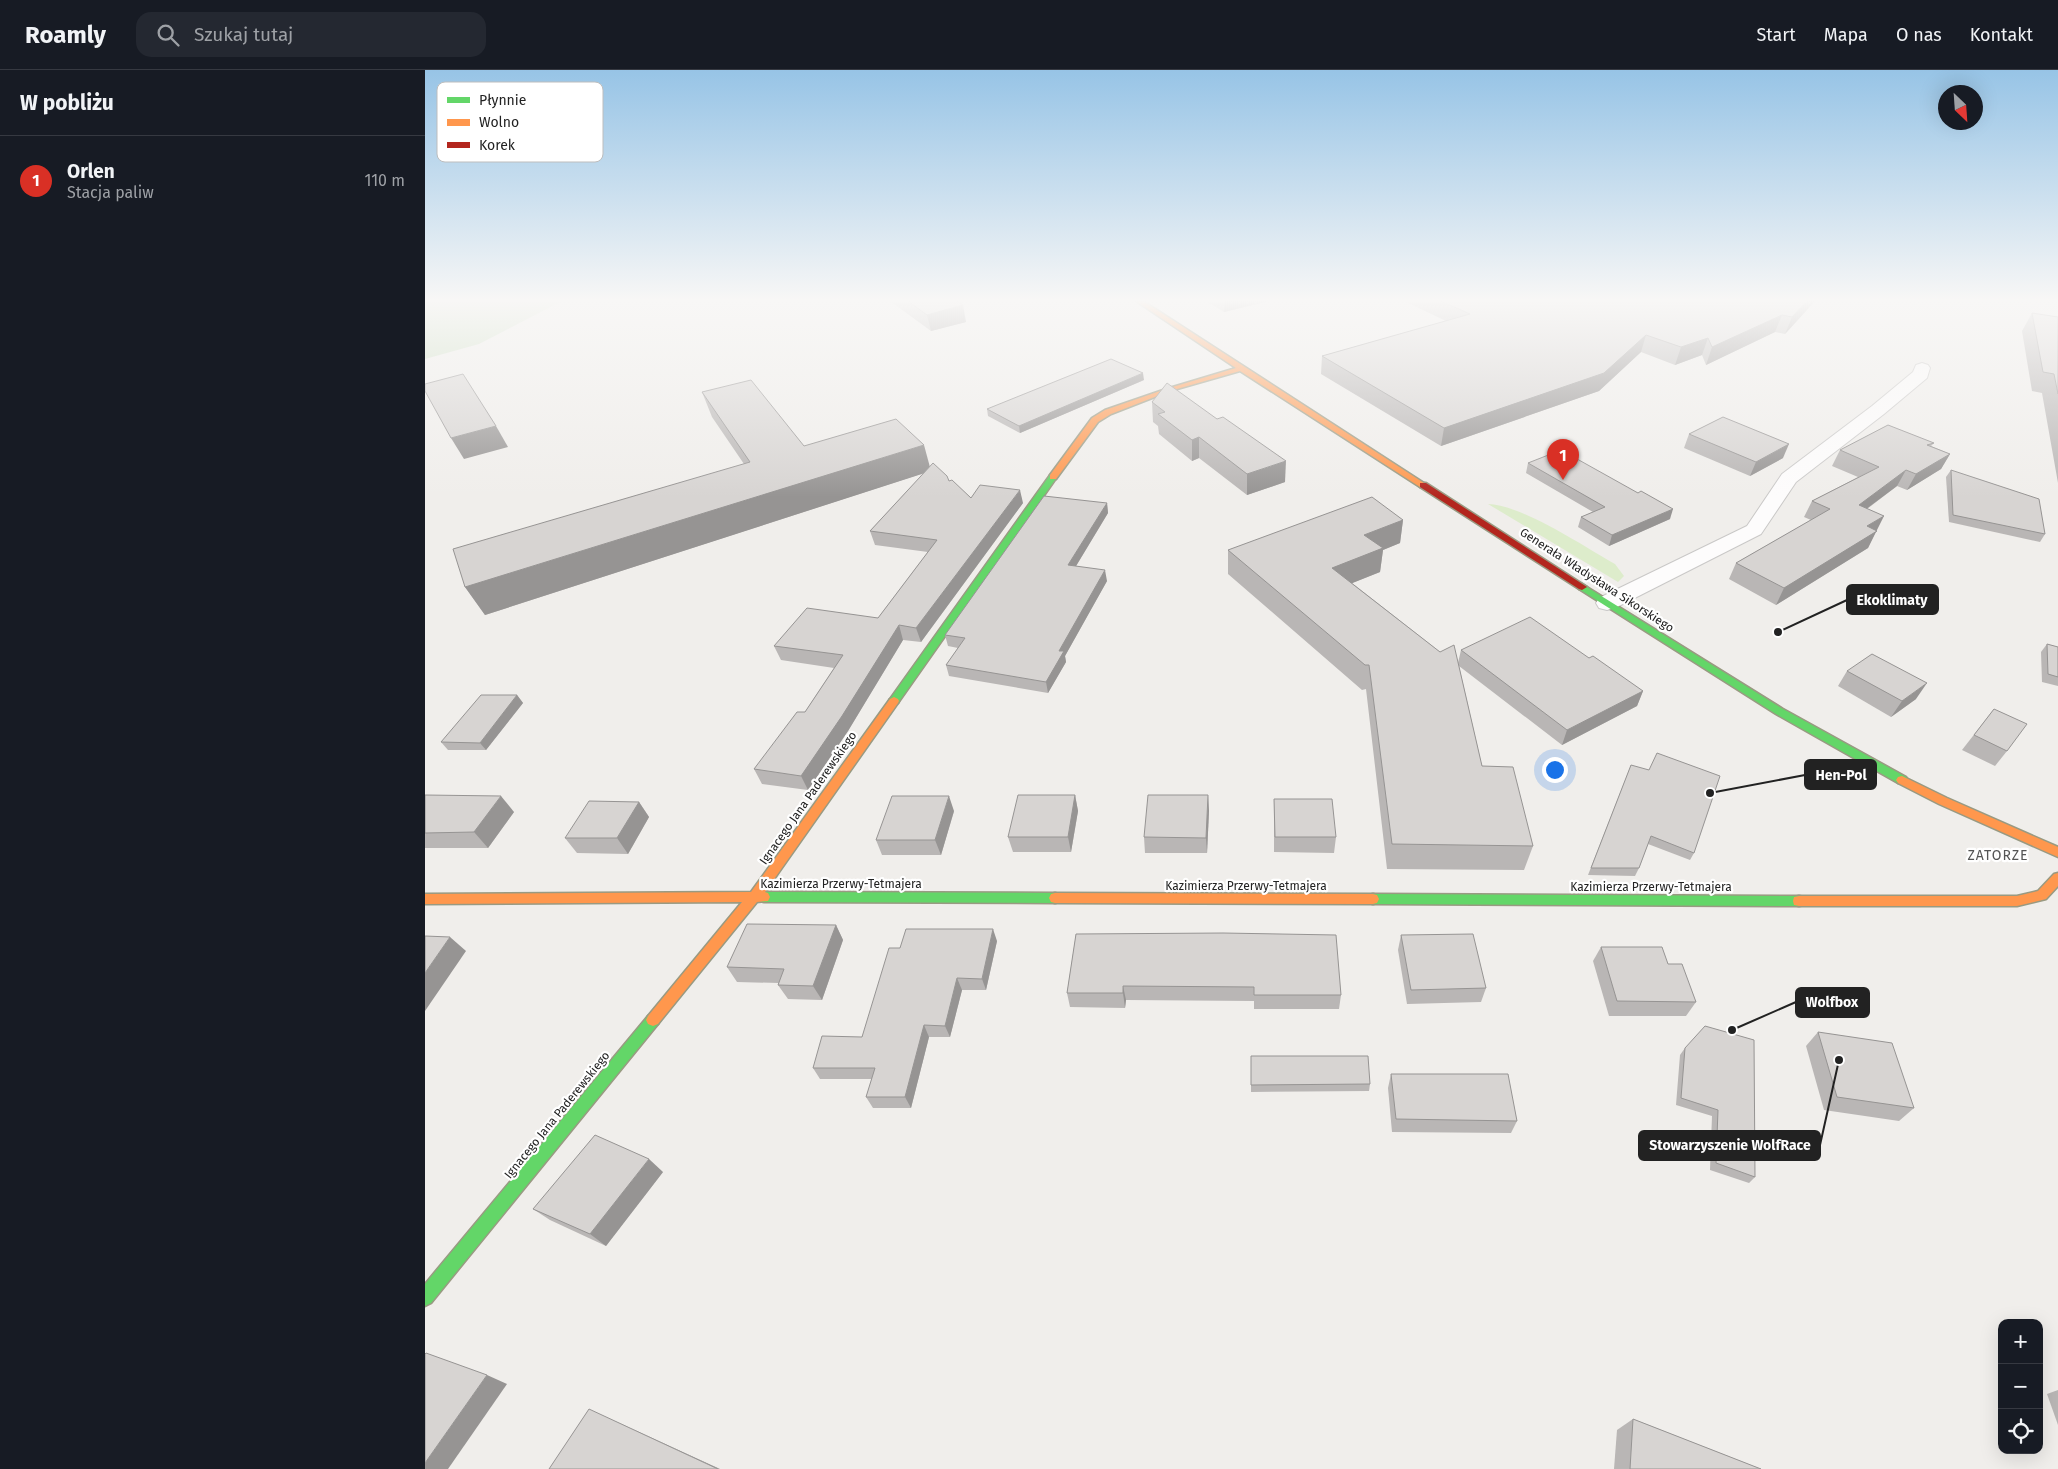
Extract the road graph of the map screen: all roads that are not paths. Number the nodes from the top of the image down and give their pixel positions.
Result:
1 (1237, 366) edge
2 (1922, 368) dead end
3 (1241, 369) junction
4 (1607, 603) junction
5 (2058, 852) edge
6 (2058, 878) edge
7 (754, 898) junction
8 (425, 899) edge
9 (425, 1297) edge

1 - 3 street, Generała Władysława Sikorskiego
2 - 4 street
3 - 4 street, Generała Władysława Sikorskiego
3 - 7 street, Ignacego Jana Paderewskiego
4 - 5 street, Generała Władysława Sikorskiego
6 - 7 street, Kazimierza Przerwy-Tetmajera
7 - 8 street, Kazimierza Przerwy-Tetmajera
7 - 9 street, Ignacego Jana Paderewskiego

